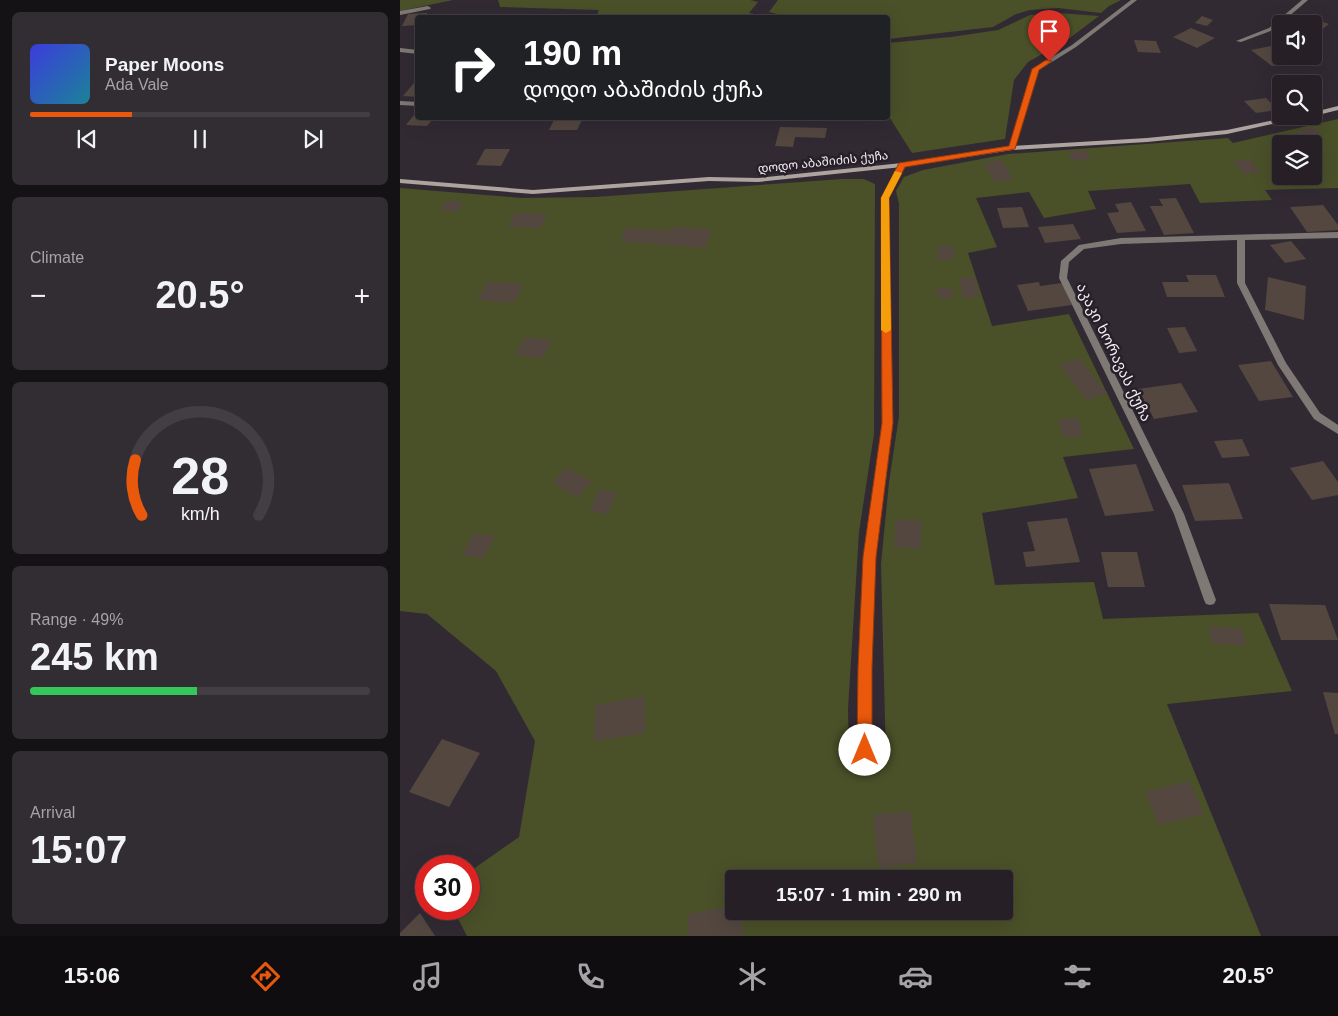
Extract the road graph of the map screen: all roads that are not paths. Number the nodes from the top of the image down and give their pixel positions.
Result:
1 (1134, 0) edge
2 (1305, 0) edge
3 (428, 8) dead end
4 (400, 13) edge
5 (1239, 41) dead end
6 (400, 50) edge
7 (415, 52) edge
8 (400, 103) edge
9 (415, 104) edge
10 (1338, 108) edge
11 (1322, 112) edge
12 (1272, 123) edge
13 (1012, 148) junction
14 (902, 165) junction
15 (400, 181) edge
16 (1338, 235) edge
17 (1241, 238) junction
18 (1338, 430) edge
19 (1210, 600) dead end
20 (865, 750) dead end

1 - 13 street
2 - 5 street
3 - 4 street
6 - 7 street
8 - 9 street
10 - 11 street
12 - 13 street, დოდო აბაშიძის ქუჩა
13 - 14 street, დოდო აბაშიძის ქუჩა
14 - 15 street, დოდო აბაშიძის ქუჩა
14 - 20 street
16 - 17 street, აკაკი ხორავას ქუჩა
17 - 18 street
17 - 19 street, აკაკი ხორავას ქუჩა

